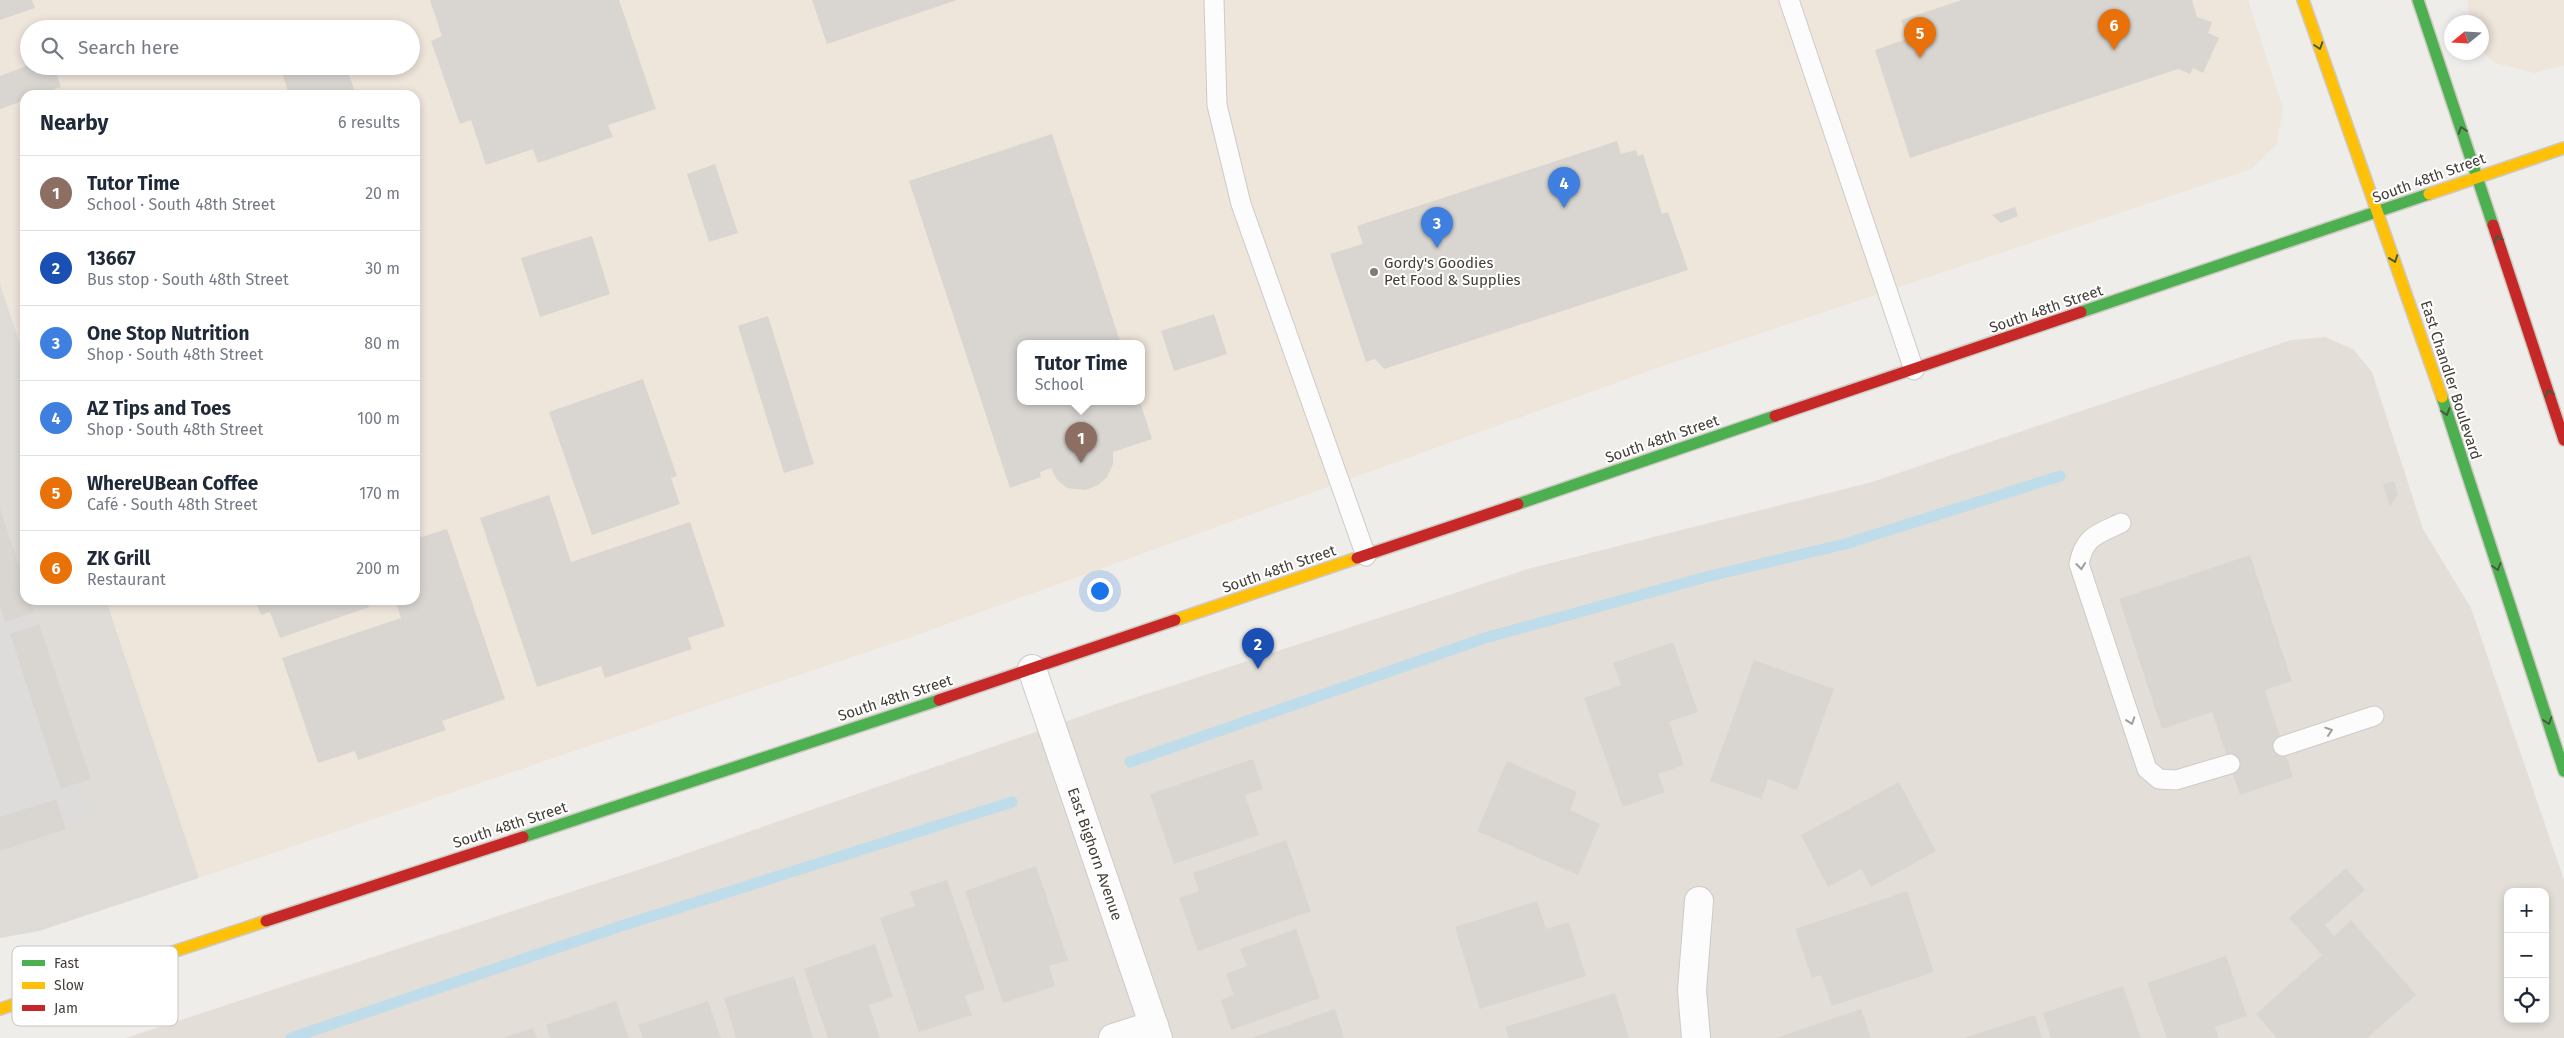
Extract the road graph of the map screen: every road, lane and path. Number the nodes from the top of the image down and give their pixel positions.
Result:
1 (1214, 0) edge
2 (1789, 0) edge
3 (2303, 0) edge
4 (2418, 0) edge
5 (2564, 148) edge
6 (2477, 176) junction
7 (2377, 213) junction
8 (1914, 370) junction
9 (2564, 440) edge
10 (2121, 523) dead end
11 (1366, 556) junction
12 (1032, 669) junction
13 (2374, 716) dead end
14 (2283, 746) dead end
15 (2230, 764) dead end
16 (2564, 771) edge
17 (1699, 901) dead end
18 (178, 950) edge
19 (12, 1005) edge
20 (0, 1009) edge
21 (1156, 1031) edge
22 (1113, 1038) edge
23 (1696, 1038) edge

1 - 11 lane
2 - 8 lane
3 -> 7 main road, East Chandler Boulevard
6 -> 4 main road
5 - 6 main road, South 48th Street
6 - 7 main road, South 48th Street
9 -> 6 main road
7 - 8 main road, South 48th Street
7 -> 16 main road, East Chandler Boulevard
8 - 11 main road, South 48th Street
10 -> 15 lane
11 - 12 main road, South 48th Street
12 - 18 main road, South 48th Street
12 - 21 street, East Bighorn Avenue
14 -> 13 lane
17 - 23 street
19 - 20 main road, South 48th Street
21 - 22 street

